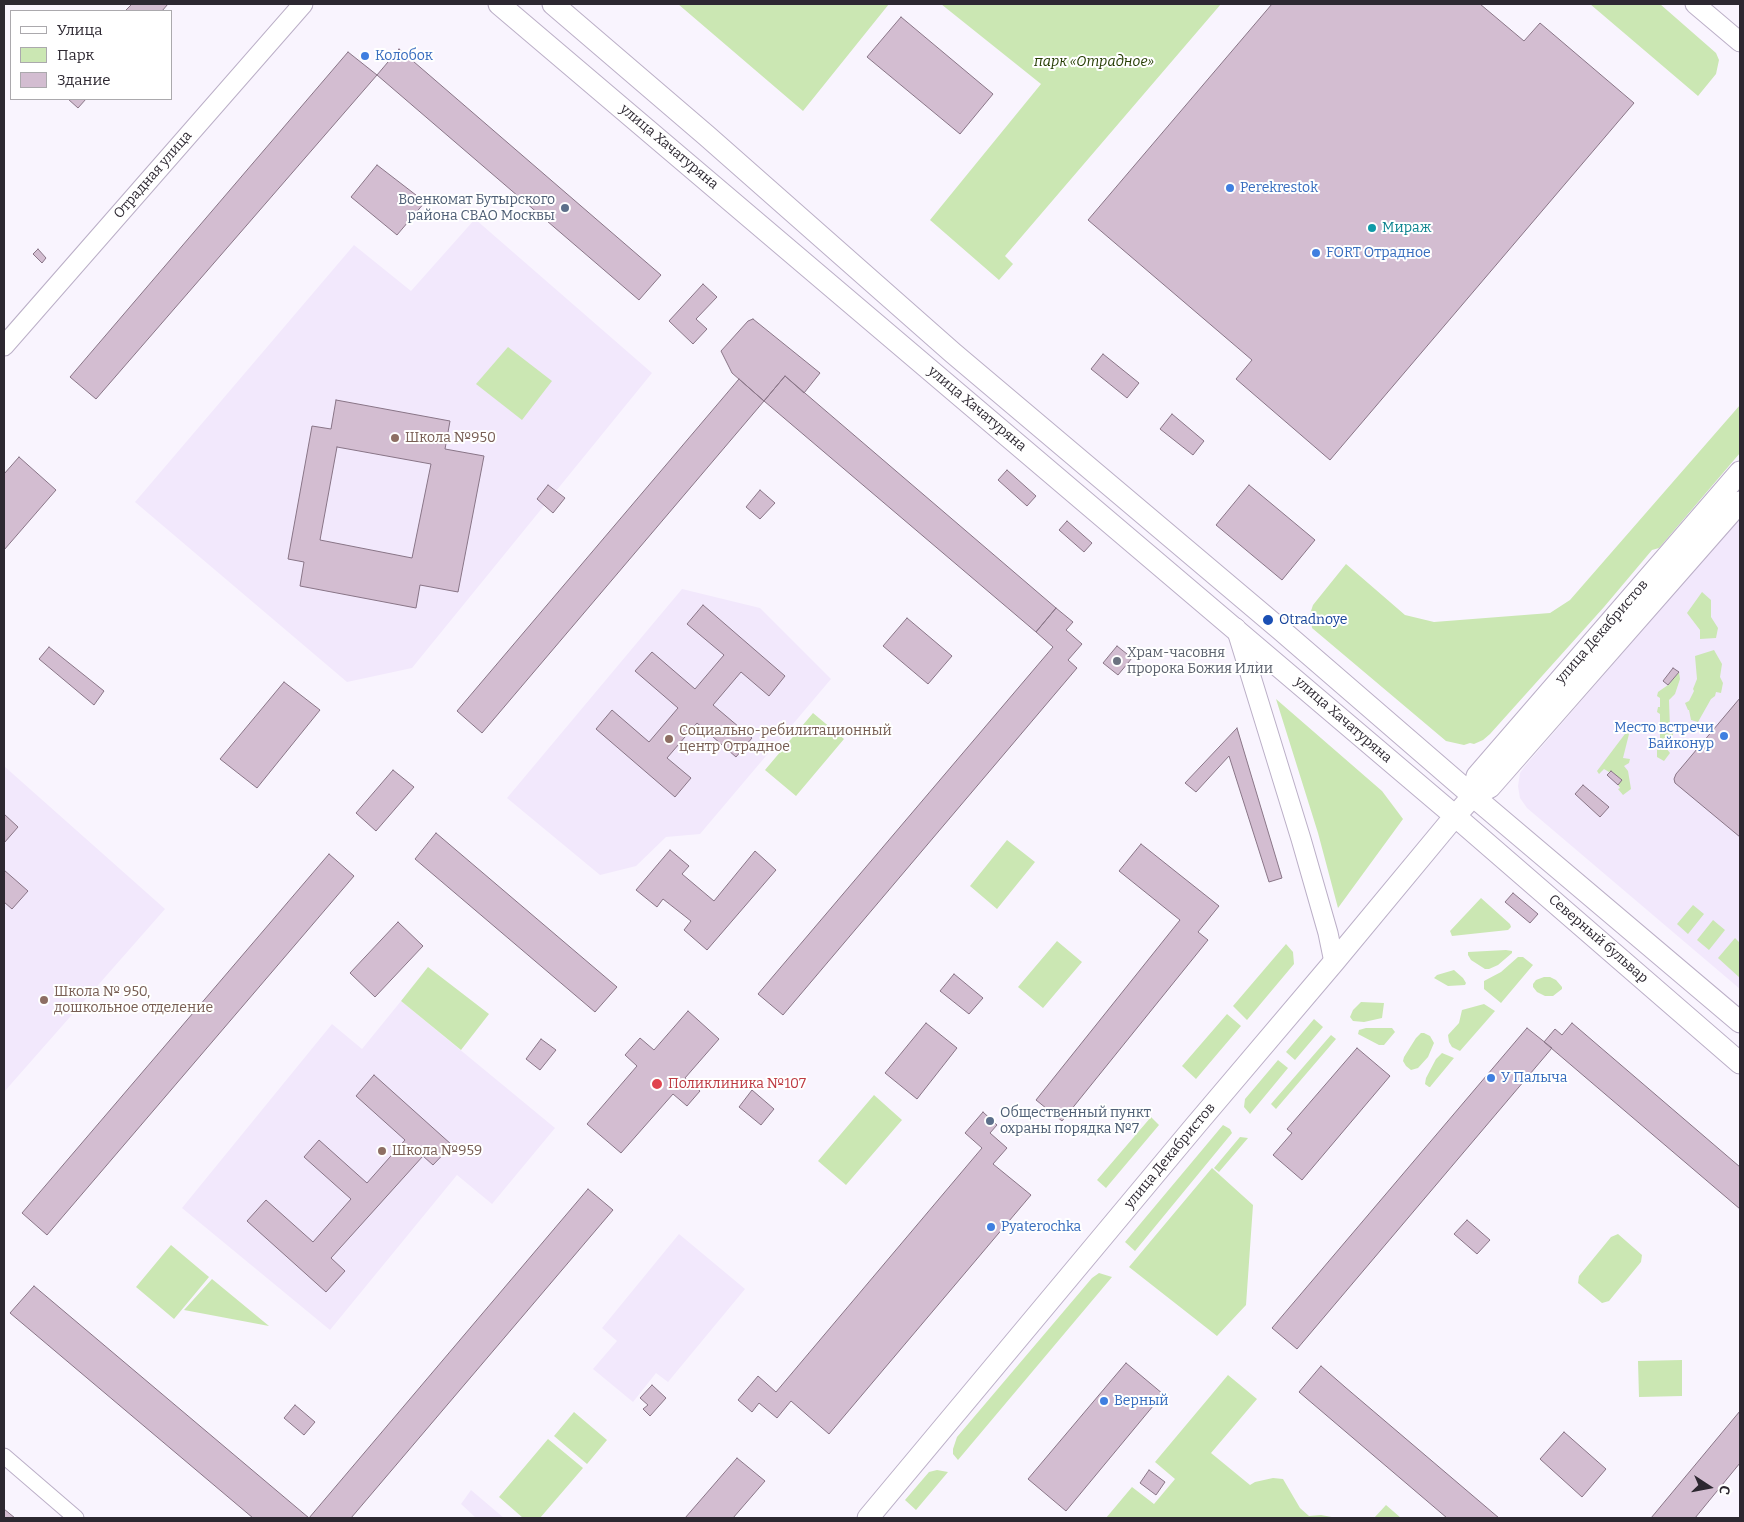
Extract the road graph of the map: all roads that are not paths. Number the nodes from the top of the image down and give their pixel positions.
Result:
1 (302, 4) edge
2 (499, 4) edge
3 (553, 4) edge
4 (1695, 4) edge
5 (1740, 42) edge
6 (4, 346) edge
7 (1740, 472) edge
8 (1740, 502) edge
9 (1236, 628) junction
10 (1473, 796) junction
11 (1455, 816) junction
12 (1334, 962) junction
13 (1740, 1022) edge
14 (1740, 1063) edge
15 (4, 1456) edge
16 (76, 1518) edge
17 (868, 1518) edge

1 - 6 street, Отрадная улица
2 - 9 main road, улица Хачатуряна
3 - 10 main road, улица Хачатуряна
4 - 5 street
7 - 10 main road, улица Декабристов
8 - 10 main road, улица Декабристов
9 - 11 main road, улица Хачатуряна
9 - 12 street
10 - 11 main road, улица Декабристов
10 - 13 main road, Северный бульвар
11 - 12 main road, улица Декабристов
11 - 14 main road, Северный бульвар
12 - 17 main road, улица Декабристов
15 - 16 street

